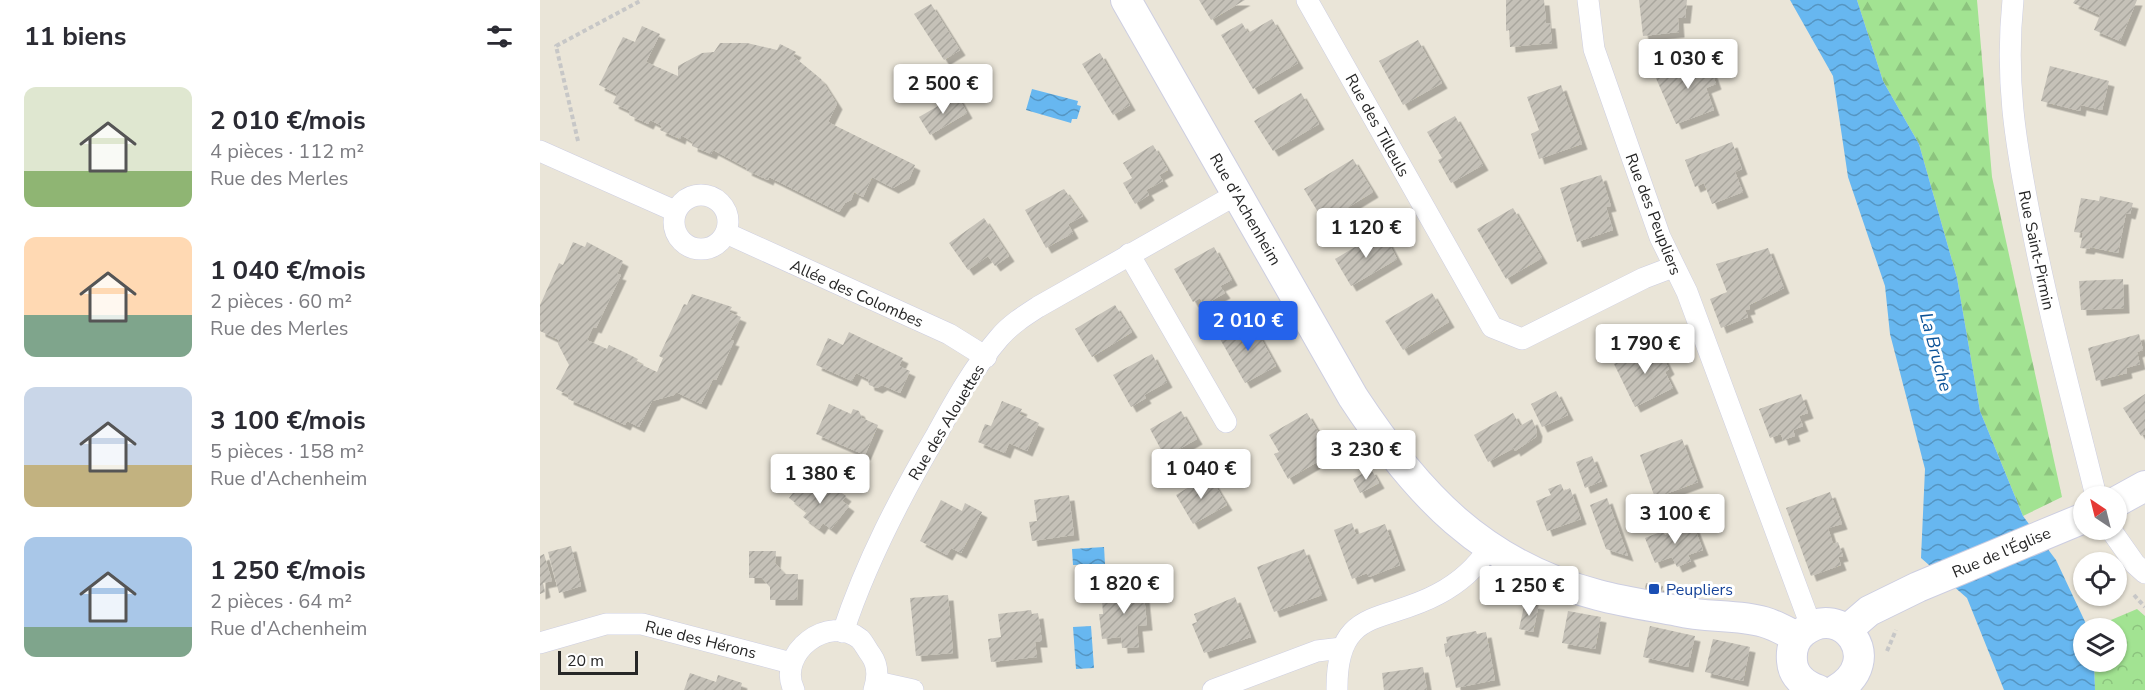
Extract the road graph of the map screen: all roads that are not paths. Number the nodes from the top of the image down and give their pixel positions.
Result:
1 (1126, 0) edge
2 (1307, 0) edge
3 (1588, 0) edge
4 (2013, 0) edge
5 (540, 151) edge
6 (1237, 194) junction
7 (675, 212) junction
8 (726, 233) junction
9 (1129, 254) junction
10 (1673, 267) junction
11 (986, 357) junction
12 (1226, 422) dead end
13 (2094, 486) edge
14 (2145, 486) edge
15 (2127, 496) edge
16 (2073, 522) edge
17 (2118, 540) edge
18 (1489, 549) junction
19 (2145, 573) edge
20 (1847, 630) junction
21 (1804, 631) junction
22 (843, 632) junction
23 (540, 643) edge
24 (1342, 648) junction
25 (791, 663) junction
26 (875, 686) edge
27 (794, 690) edge
28 (913, 690) edge
29 (1213, 690) edge
30 (1337, 690) edge
31 (1818, 690) edge
32 (1836, 690) edge

1 - 6 main road, Rue d'Achenheim
2 - 10 street, Rue des Tilleuls
3 - 10 street, Rue des Peupliers
4 - 13 street, Rue Saint-Pirmin
5 - 7 street
6 - 9 street, Rue des Alouettes
6 - 18 main road, Rue d'Achenheim
7 - 8 street
7 - 8 street
8 - 11 street, Allée des Colombes
9 - 11 street, Rue des Alouettes
9 - 12 street
10 - 21 street, Rue des Peupliers
11 - 22 street, Rue des Alouettes
14 - 15 main road
16 - 20 main road, Rue de l'Église
17 - 19 street
18 - 21 main road, Rue d'Achenheim
18 - 24 street
20 - 21 main road
20 - 32 main road
21 - 31 main road
22 - 25 street
22 - 26 street
23 - 25 street, Rue des Hérons
24 - 29 street
24 - 30 street
25 - 27 street
26 - 28 street

